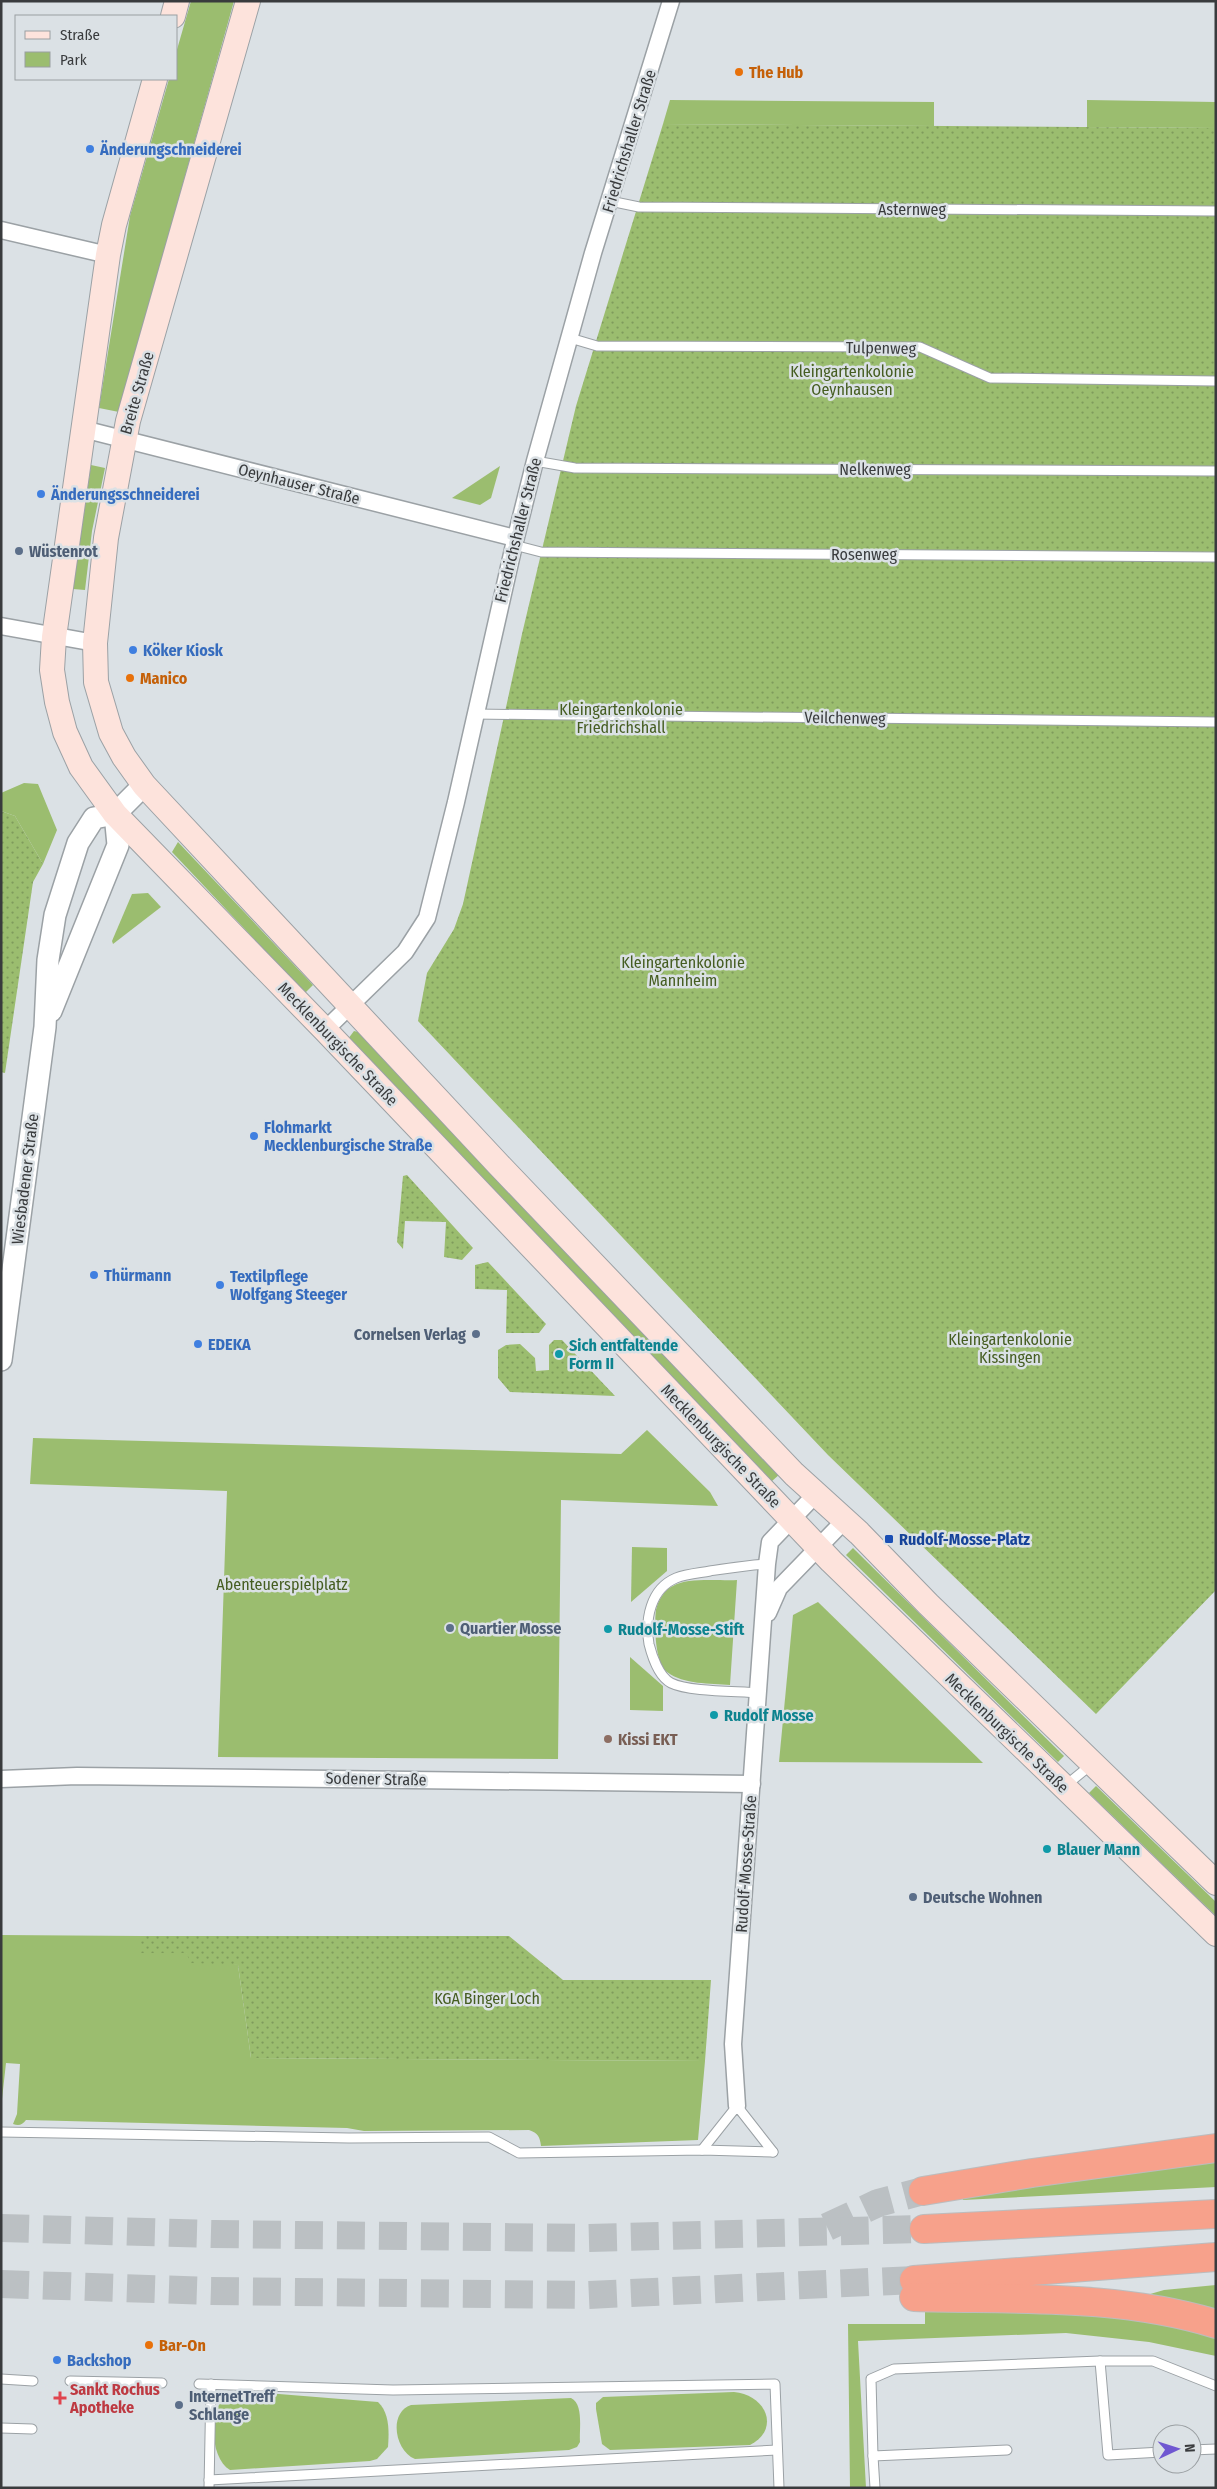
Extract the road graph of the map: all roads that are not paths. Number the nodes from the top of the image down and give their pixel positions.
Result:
1 (177, 1) edge
2 (248, 1) edge
3 (671, 1) edge
4 (173, 15) edge
5 (154, 80) edge
6 (610, 201) junction
7 (1216, 210) edge
8 (1, 230) edge
9 (108, 255) junction
10 (570, 338) junction
11 (1216, 381) edge
12 (83, 429) junction
13 (123, 440) junction
14 (535, 461) junction
15 (1216, 471) edge
16 (514, 542) junction
17 (1216, 557) edge
18 (1, 626) edge
19 (54, 637) junction
20 (95, 643) junction
21 (474, 714) junction
22 (1216, 722) edge
23 (144, 785) junction
24 (115, 814) junction
25 (350, 1007) junction
26 (45, 1027) junction
27 (325, 1030) junction
28 (8, 1257) edge
29 (1, 1360) edge
30 (816, 1494) junction
31 (791, 1518) junction
32 (844, 1520) junction
33 (818, 1546) junction
34 (766, 1564) junction
35 (764, 1622) junction
36 (759, 1693) junction
37 (1092, 1764) junction
38 (1, 1779) edge
39 (752, 1784) junction
40 (1064, 1788) junction
41 (1216, 1883) edge
42 (1216, 1934) edge
43 (737, 2106) junction
44 (1, 2132) edge
45 (1216, 2148) edge
46 (702, 2150) junction
47 (923, 2191) tunnel mouth
48 (1216, 2214) edge
49 (924, 2229) tunnel mouth
50 (1216, 2257) edge
51 (1216, 2324) edge
52 (1100, 2361) junction
53 (1, 2379) edge
54 (33, 2381) dead end
55 (70, 2381) dead end
56 (162, 2383) dead end
57 (199, 2384) dead end
58 (211, 2384) junction
59 (1216, 2386) edge
60 (1, 2428) edge
61 (32, 2429) dead end
62 (1216, 2449) edge
63 (776, 2450) junction
64 (1007, 2450) dead end
65 (1202, 2450) edge
66 (1152, 2452) edge
67 (873, 2456) junction
68 (209, 2484) edge
69 (779, 2488) edge
70 (875, 2488) edge

1 - 4 main road
2 - 13 main road, Breite Straße
3 - 6 street, Friedrichshaller Straße
5 - 9 main road
6 - 7 lane, Asternweg
6 - 10 street, Friedrichshaller Straße
8 - 9 street
9 - 12 main road
10 - 11 lane, Tulpenweg
10 - 14 street, Friedrichshaller Straße
12 - 13 street, Oeynhauser Straße
12 - 19 main road
13 - 16 street, Oeynhauser Straße
13 - 20 main road, Breite Straße
14 - 15 lane, Nelkenweg
14 - 16 street, Friedrichshaller Straße
16 - 17 lane, Rosenweg
16 - 21 street, Friedrichshaller Straße
18 - 19 street
19 - 20 street
19 - 24 main road
20 - 23 main road, Breite Straße
21 - 22 lane, Veilchenweg
21 - 25 street, Friedrichshaller Straße
23 - 24 street, Wiesbadener Straße
23 - 25 main road, Mecklenburgische Straße
24 - 26 street, Wiesbadener Straße
24 - 26 street, Wiesbadener Straße
24 - 27 main road, Mecklenburgische Straße
25 - 27 street, Friedrichshaller Straße
25 - 30 main road, Mecklenburgische Straße
26 - 28 street, Wiesbadener Straße
27 - 31 main road, Mecklenburgische Straße
28 - 29 street, Wiesbadener Straße
30 - 31 street, Rudolf-Mosse-Straße
30 - 32 main road, Mecklenburgische Straße
31 - 33 main road, Mecklenburgische Straße
31 - 34 street, Rudolf-Mosse-Straße
32 - 33 street, Rudolf-Mosse-Straße
32 - 37 main road, Mecklenburgische Straße
33 - 35 street, Rudolf-Mosse-Straße
33 - 40 main road, Mecklenburgische Straße
34 - 35 street, Rudolf-Mosse-Straße
34 - 36 lane
35 - 36 street, Rudolf-Mosse-Straße
36 - 39 street, Rudolf-Mosse-Straße
37 - 40 lane
37 - 41 main road, Mecklenburgische Straße
38 - 39 street, Sodener Straße
39 - 43 street, Rudolf-Mosse-Straße
40 - 42 main road, Mecklenburgische Straße
43 - 46 lane
43 - 46 lane
44 - 46 lane
45 - 47 highway
48 - 49 highway
50 - 51 highway
52 - 59 lane
52 - 66 lane
52 - 67 lane
53 - 54 lane
55 - 56 lane
57 - 58 lane
58 - 63 lane
58 - 68 lane
60 - 61 lane
62 - 65 lane
63 - 68 lane
63 - 69 lane
64 - 67 lane
67 - 70 lane

